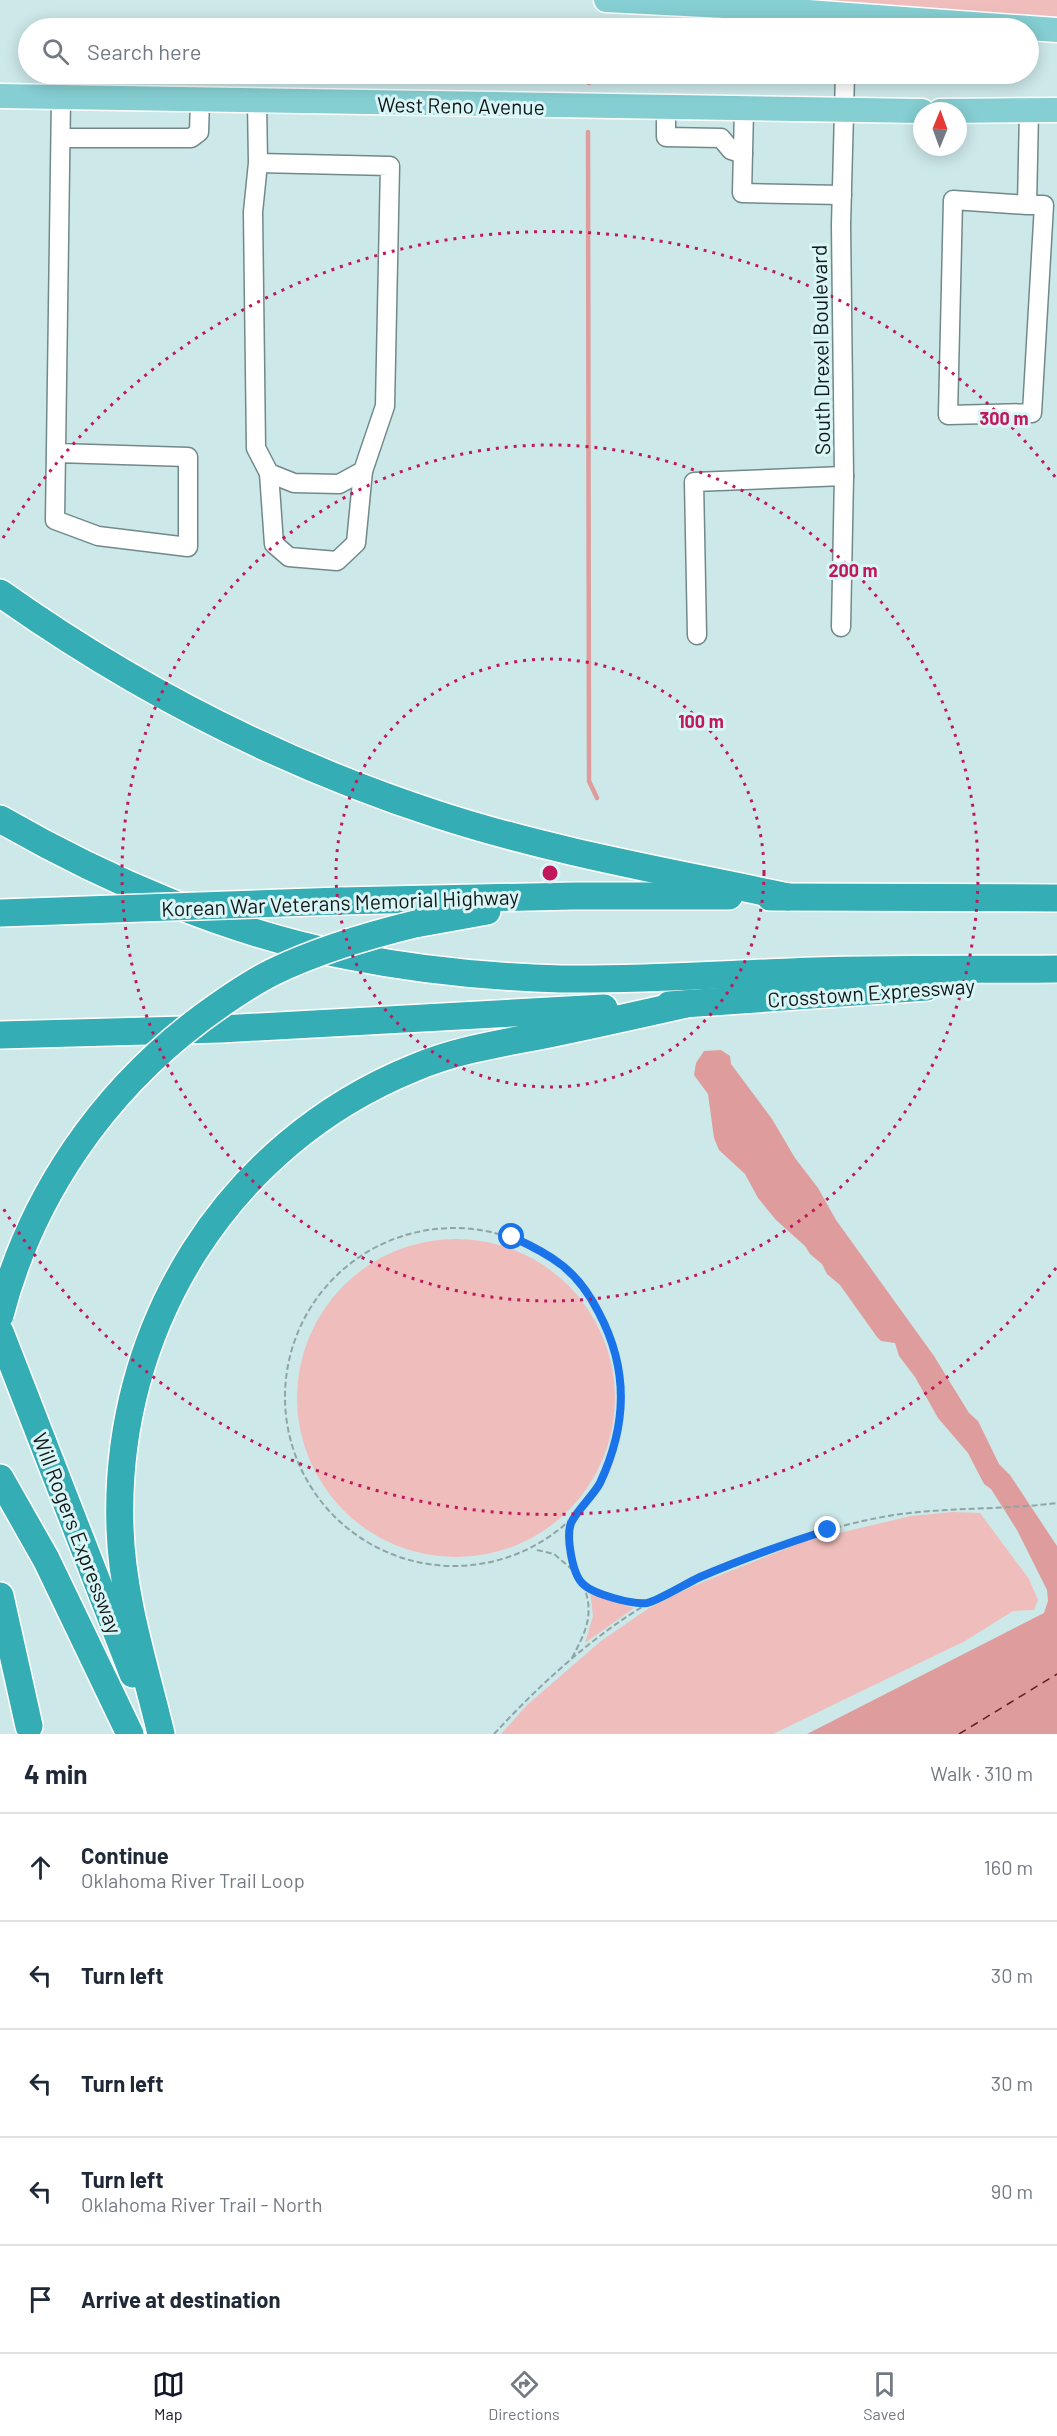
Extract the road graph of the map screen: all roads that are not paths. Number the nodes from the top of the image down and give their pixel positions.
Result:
1 (606, 0) edge
2 (711, 3) edge
3 (818, 18) edge
4 (1039, 29) edge
5 (1057, 30) edge
6 (845, 84) edge
7 (0, 96) edge
8 (61, 98) junction
9 (200, 100) junction
10 (257, 101) junction
11 (666, 108) junction
12 (744, 110) junction
13 (1057, 110) edge
14 (845, 111) junction
15 (913, 111) edge
16 (967, 111) edge
17 (1029, 111) junction
18 (61, 138) junction
19 (742, 154) junction
20 (258, 163) junction
21 (842, 195) junction
22 (1027, 205) junction
23 (57, 453) junction
24 (363, 471) junction
25 (269, 473) junction
26 (844, 476) junction
27 (0, 593) edge
28 (841, 627) dead end
29 (698, 635) dead end
30 (0, 819) edge
31 (574, 896) junction
32 (788, 897) junction
33 (1057, 898) edge
34 (0, 913) edge
35 (1057, 969) edge
36 (1057, 981) edge
37 (686, 1004) junction
38 (0, 1035) edge
39 (0, 1315) edge
40 (0, 1332) edge
41 (0, 1478) edge
42 (0, 1596) edge
43 (0, 1664) edge
44 (30, 1730) edge
45 (130, 1734) edge
46 (156, 1734) edge
47 (161, 1734) edge

1 - 2 main road
2 - 3 main road
4 - 5 main road
6 - 14 street, South Drexel Boulevard
7 - 8 main road, West Reno Avenue
8 - 9 main road, West Reno Avenue
8 - 18 street
9 - 10 main road, West Reno Avenue
9 - 18 street
10 - 11 main road, West Reno Avenue
10 - 20 street
11 - 12 main road, West Reno Avenue
11 - 19 street
12 - 14 main road, West Reno Avenue
12 - 19 street
13 - 17 main road
14 - 15 main road, West Reno Avenue
14 - 21 street, South Drexel Boulevard
16 - 17 main road
17 - 22 street
18 - 23 street
19 - 21 street
20 - 24 street
20 - 25 street
21 - 26 street, South Drexel Boulevard
22 - 22 street
23 - 23 street
24 - 25 street
24 - 25 street
26 - 28 street, South Drexel Boulevard
26 - 29 street
27 - 32 highway
30 - 35 highway
31 - 32 highway, Korean War Veterans Memorial Highway
31 - 34 highway, Korean War Veterans Memorial Highway, bridge
31 - 39 highway, bridge
32 - 33 highway
36 - 37 highway, Crosstown Expressway
37 - 38 highway
37 - 47 highway
40 - 46 highway, Will Rogers Expressway
41 - 45 highway
42 - 44 highway
43 - 44 highway

